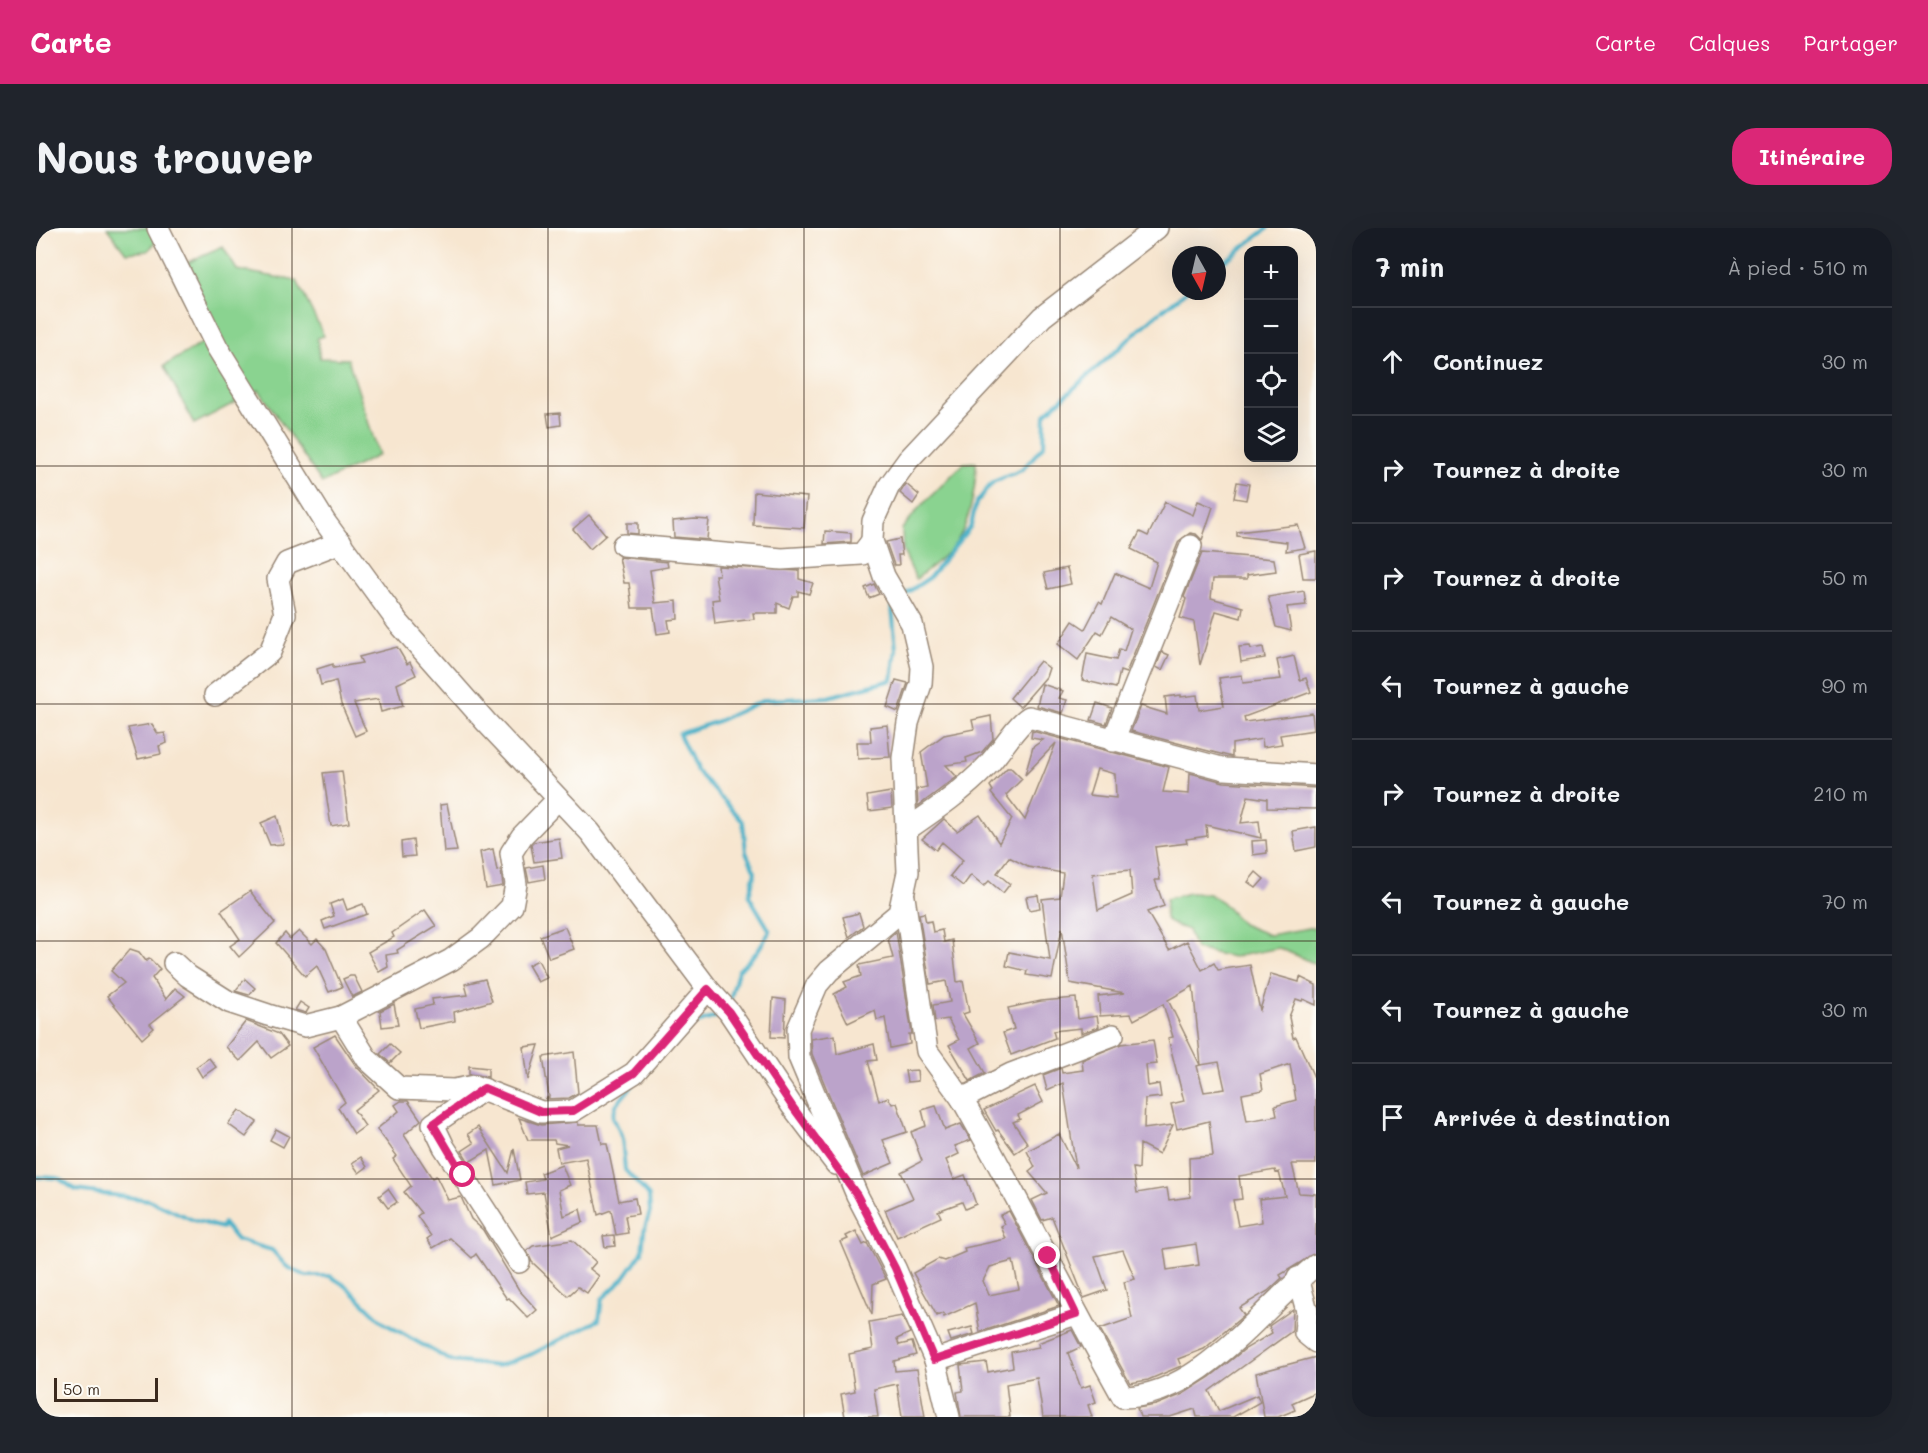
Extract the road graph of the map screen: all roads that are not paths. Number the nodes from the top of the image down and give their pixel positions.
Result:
1 (158, 228) edge
2 (1157, 228) edge
3 (872, 541) junction
4 (341, 542) junction
5 (623, 545) dead end
6 (1191, 546) dead end
7 (215, 694) dead end
8 (1113, 741) junction
9 (1316, 775) edge
10 (558, 799) junction
11 (906, 830) junction
12 (904, 897) junction
13 (174, 963) dead end
14 (720, 1001) junction
15 (341, 1017) junction
16 (1113, 1035) dead end
17 (484, 1088) junction
18 (962, 1099) junction
19 (857, 1195) junction
20 (519, 1262) dead end
21 (1316, 1264) edge
22 (1298, 1278) junction
23 (1076, 1314) junction
24 (1316, 1342) edge
25 (934, 1360) junction
26 (949, 1417) edge

1 - 4 street
2 - 3 street
3 - 5 street
3 - 11 street
4 - 7 street
4 - 10 street
6 - 8 street
8 - 9 street
8 - 11 street
10 - 14 street
10 - 15 street
11 - 12 street
12 - 18 street
12 - 19 street
13 - 15 street
14 - 17 street
14 - 19 street
15 - 17 street
16 - 18 street
17 - 20 street
18 - 23 street
19 - 25 street
21 - 22 street
22 - 23 street
22 - 24 street
23 - 25 street
25 - 26 street

